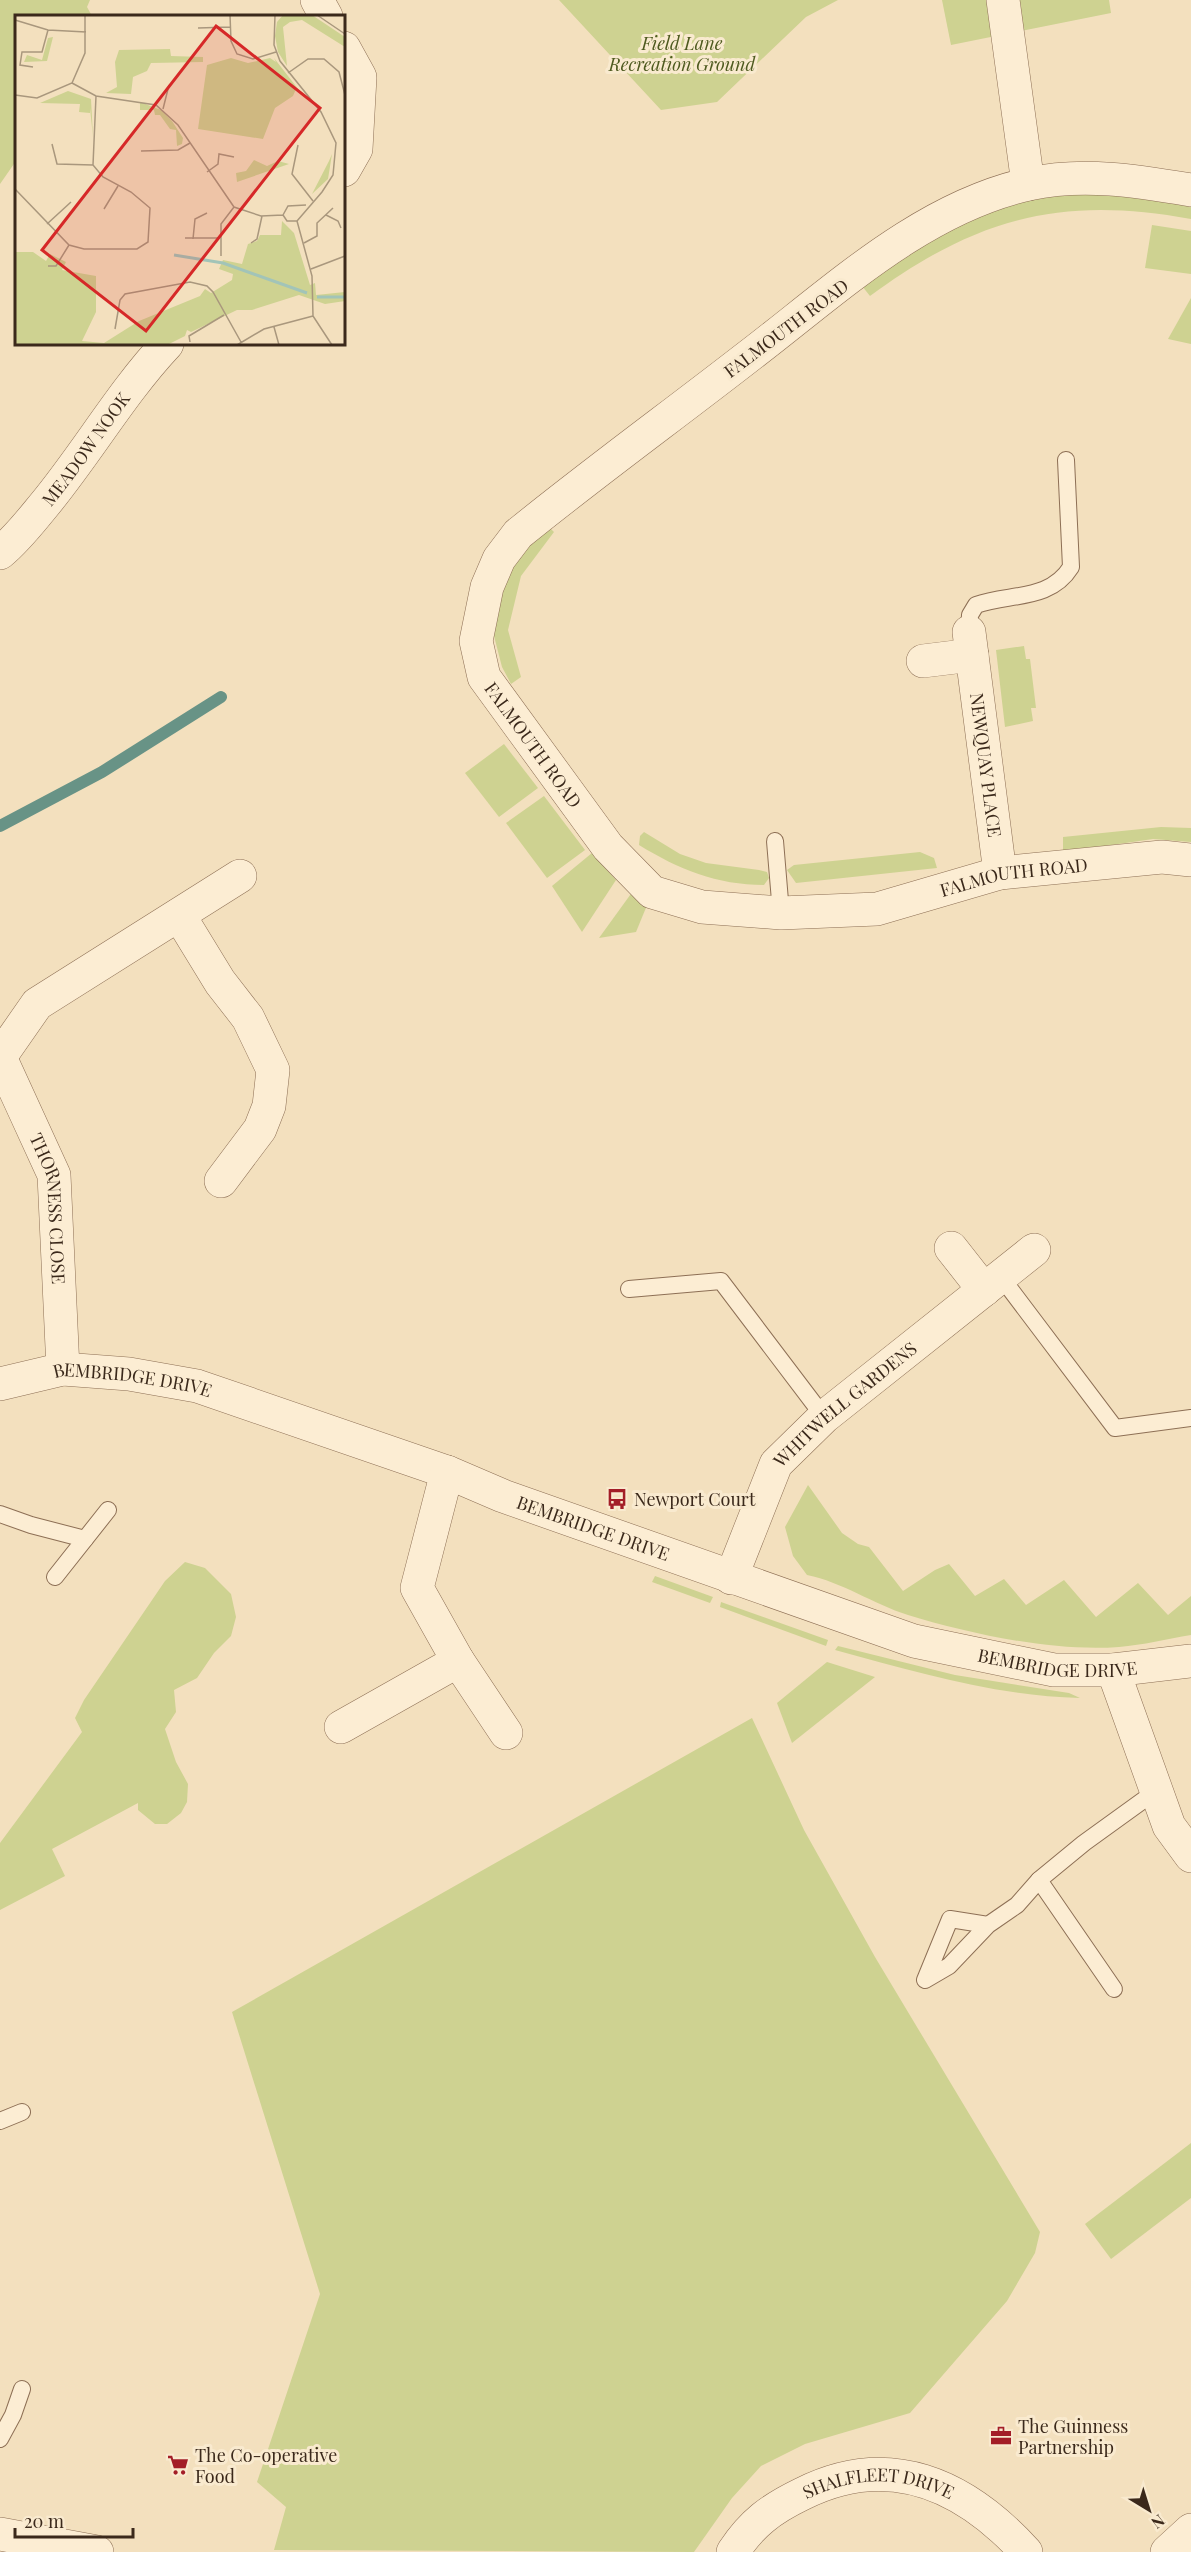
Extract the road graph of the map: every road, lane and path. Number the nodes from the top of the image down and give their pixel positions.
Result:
1 (317, 0) edge
2 (1003, 0) edge
3 (325, 15) edge
4 (345, 50) edge
5 (345, 168) edge
6 (1028, 184) junction
7 (1191, 190) edge
8 (166, 345) edge
9 (1066, 460) dead end
10 (0, 553) edge
11 (971, 643) junction
12 (923, 662) dead end
13 (775, 841) dead end
14 (1191, 860) edge
15 (1000, 873) junction
16 (240, 876) dead end
17 (781, 913) junction
18 (179, 915) junction
19 (0, 1057) edge
20 (221, 1181) dead end
21 (951, 1248) dead end
22 (1034, 1250) dead end
23 (992, 1283) junction
24 (629, 1289) dead end
25 (63, 1369) junction
26 (0, 1384) edge
27 (824, 1417) junction
28 (1191, 1418) edge
29 (447, 1472) junction
30 (108, 1510) dead end
31 (0, 1514) edge
32 (85, 1539) junction
33 (55, 1577) dead end
34 (730, 1578) junction
35 (458, 1661) junction
36 (1191, 1661) edge
37 (1113, 1670) junction
38 (341, 1727) dead end
39 (506, 1733) dead end
40 (1156, 1791) junction
41 (1188, 1846) edge
42 (1039, 1880) junction
43 (988, 1925) dead end
44 (1114, 1989) dead end
45 (22, 2112) dead end
46 (0, 2121) edge
47 (22, 2389) dead end
48 (0, 2439) edge
49 (1191, 2530) edge
50 (0, 2534) edge
51 (97, 2552) edge
52 (733, 2552) edge
53 (1026, 2552) edge
54 (1167, 2552) edge

1 - 3 street
2 - 6 street
4 - 5 street
6 - 7 street, FALMOUTH ROAD
6 - 17 street, FALMOUTH ROAD
8 - 10 street, MEADOW NOOK
9 - 11 lane, NEWQUAY PLACE
11 - 12 street
11 - 15 street, NEWQUAY PLACE
13 - 17 lane
14 - 15 street, FALMOUTH ROAD
15 - 17 street, FALMOUTH ROAD
16 - 18 street, THORNESS CLOSE
18 - 19 street, THORNESS CLOSE
18 - 20 street
19 - 25 street, THORNESS CLOSE
21 - 23 street
22 - 23 street, WHITWELL GARDENS
23 - 27 street, WHITWELL GARDENS
23 - 28 lane
24 - 27 lane
25 - 26 street, BEMBRIDGE DRIVE
25 - 29 street, BEMBRIDGE DRIVE
27 - 34 street, WHITWELL GARDENS
29 - 34 street, BEMBRIDGE DRIVE
29 - 35 street
30 - 32 lane
31 - 32 lane
32 - 33 lane
34 - 37 street, BEMBRIDGE DRIVE
35 - 38 street
35 - 39 street
36 - 37 street, BEMBRIDGE DRIVE
37 - 40 street
40 - 41 street
40 - 42 lane
42 - 43 lane
42 - 44 lane
45 - 46 lane
47 - 48 lane
49 - 54 street
50 - 51 street
52 - 53 street, SHALFLEET DRIVE

